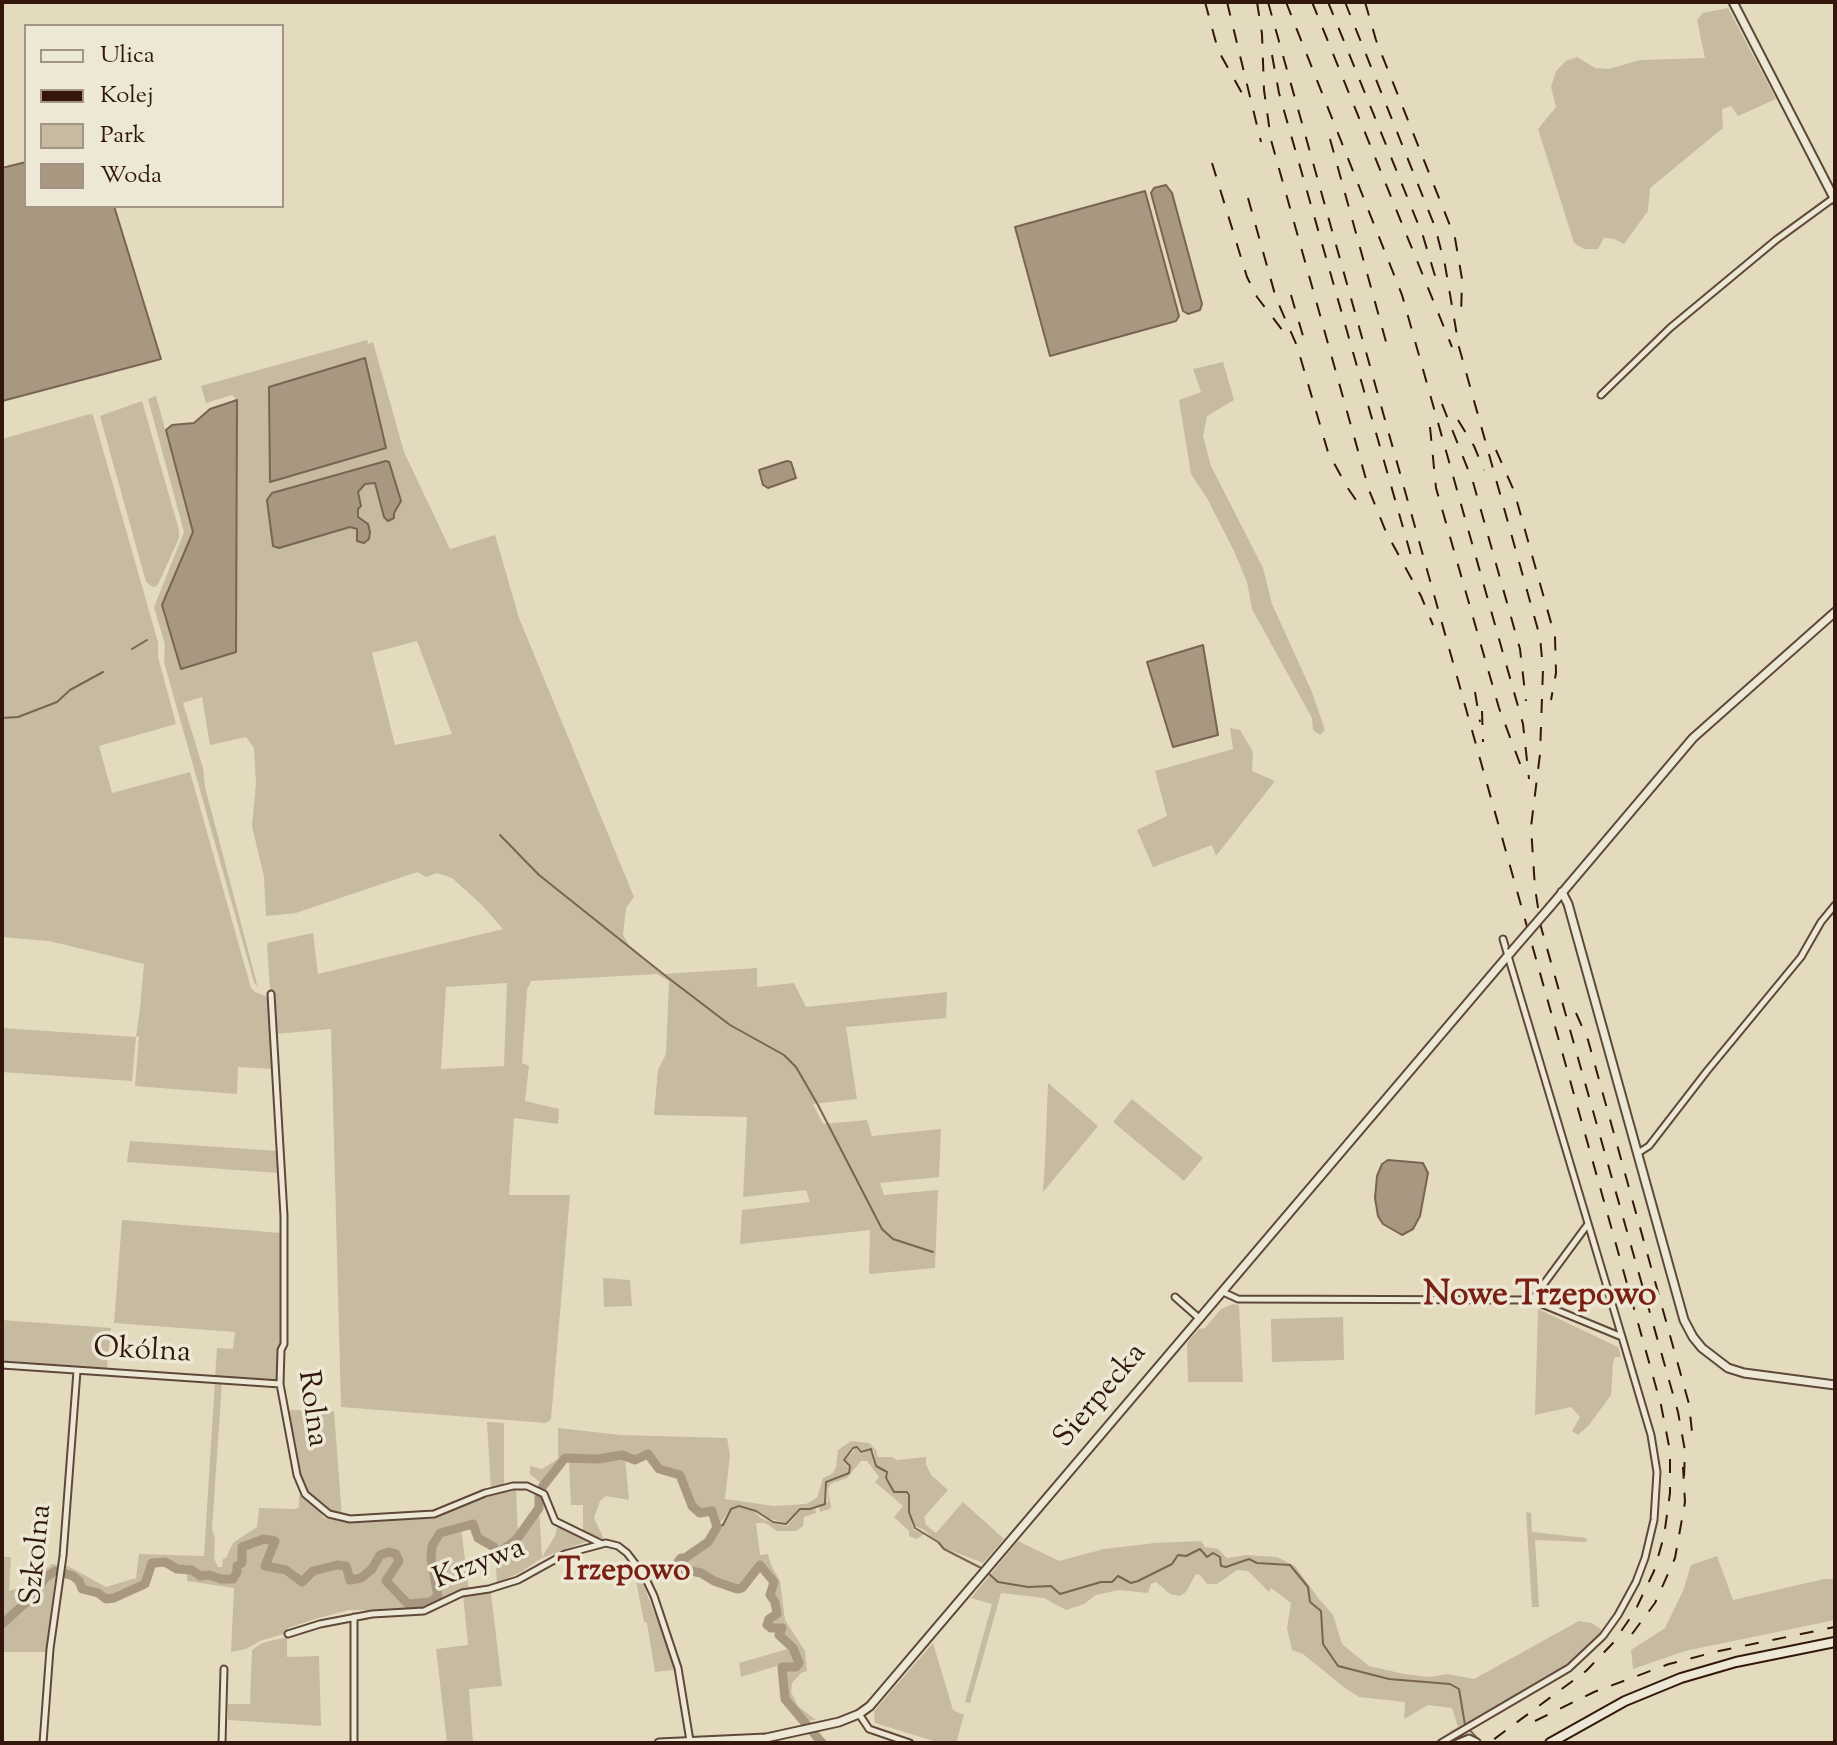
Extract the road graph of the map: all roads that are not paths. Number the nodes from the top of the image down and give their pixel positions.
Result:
1 (1733, 2) edge
2 (1835, 198) edge
3 (1601, 395) dead end
4 (1835, 612) edge
5 (1562, 892) junction
6 (1835, 905) edge
7 (1503, 939) dead end
8 (1509, 954) junction
9 (271, 994) dead end
10 (1638, 1153) junction
11 (1588, 1224) junction
12 (1223, 1292) junction
13 (1175, 1297) dead end
14 (1532, 1300) junction
15 (1200, 1319) junction
16 (1622, 1337) junction
17 (2, 1365) edge
18 (77, 1371) junction
19 (280, 1384) junction
20 (1835, 1385) edge
21 (602, 1544) junction
22 (354, 1617) junction
23 (288, 1634) dead end
24 (1835, 1642) edge
25 (224, 1669) dead end
26 (859, 1714) junction
27 (892, 1740) edge
28 (693, 1741) edge
29 (1477, 1742) edge
30 (43, 1743) edge
31 (222, 1743) edge
32 (354, 1743) edge
33 (659, 1743) edge
34 (910, 1743) edge
35 (1441, 1743) edge
36 (1457, 1743) edge
37 (1550, 1743) edge

1 - 2 street
2 - 3 street
4 - 5 street, Sierpecka
5 - 8 street, Sierpecka, bridge
5 - 10 street
6 - 10 street
7 - 8 street
8 - 11 street
8 - 12 street, Sierpecka
9 - 19 street, Rolna
10 - 20 street
11 - 14 street
11 - 16 street
12 - 14 street
12 - 15 street, Sierpecka
13 - 15 street
14 - 16 street
15 - 26 street, Sierpecka
16 - 35 street
17 - 18 street, Okólna
18 - 19 street, Okólna
18 - 30 street, Szkolna
19 - 21 street, Rolna
21 - 22 street, Krzywa
21 - 28 street
22 - 23 street, Krzywa
22 - 32 street
24 - 37 main road
25 - 31 street
26 - 27 street
26 - 28 street, Sierpecka
27 - 34 street
28 - 33 street, Sierpecka
29 - 36 street

